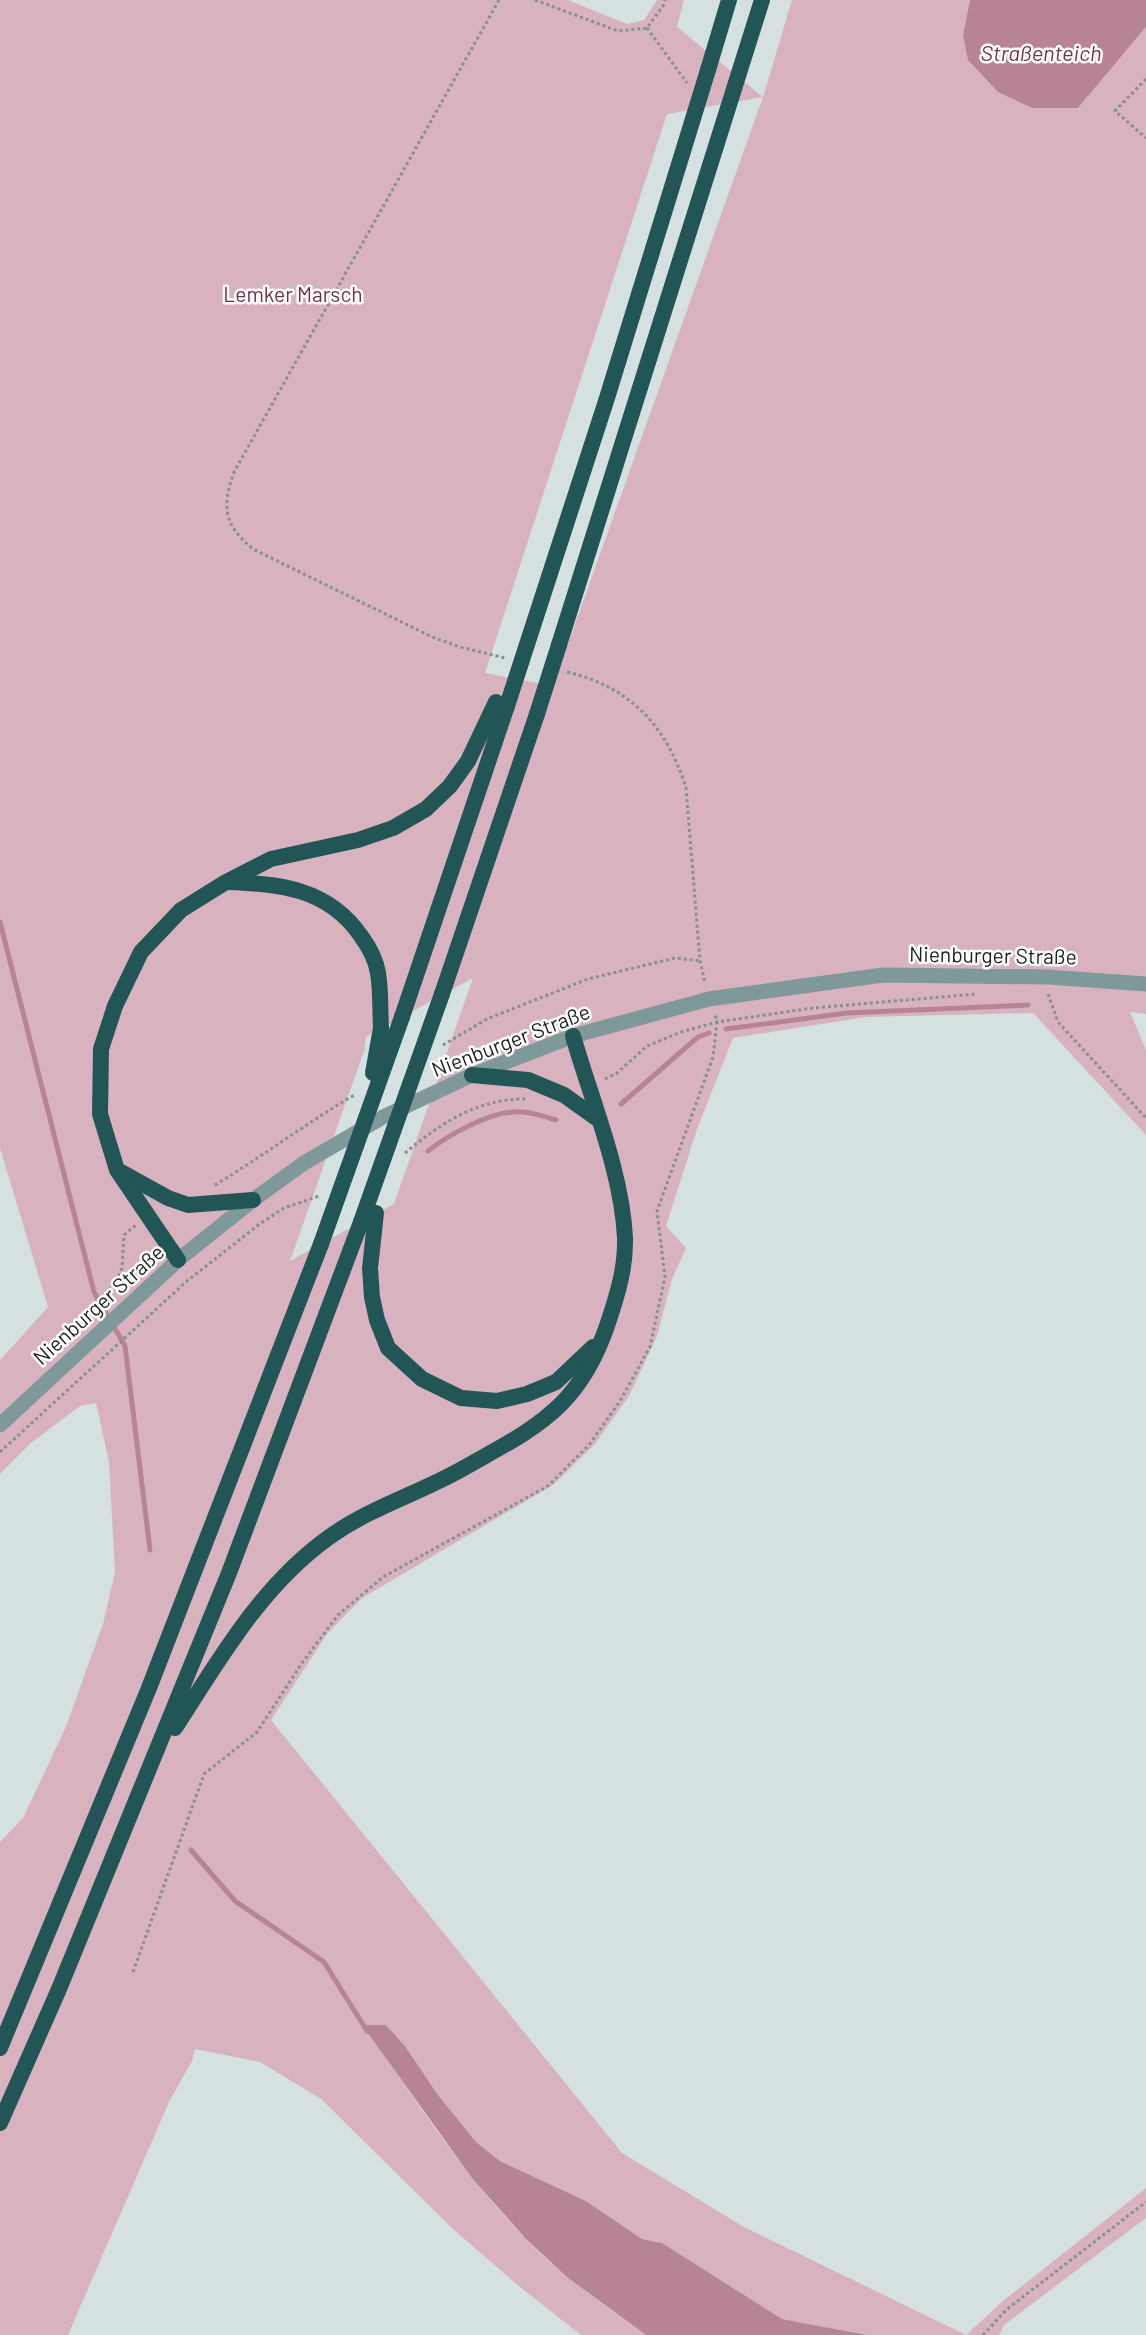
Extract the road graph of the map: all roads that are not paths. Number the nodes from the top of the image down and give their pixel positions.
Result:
1 (729, 0) edge
2 (762, 0) edge
3 (502, 704) junction
4 (226, 882) junction
5 (1146, 984) edge
6 (573, 1036) junction
7 (472, 1075) junction
8 (365, 1118) junction
9 (599, 1120) junction
10 (391, 1141) junction
11 (117, 1170) junction
12 (252, 1200) junction
13 (178, 1260) junction
14 (603, 1338) junction
15 (0, 1425) edge
16 (154, 1759) junction
17 (0, 2048) edge
18 (0, 2124) edge

1 - 3 highway, bridge
2 - 10 highway, bridge
3 - 4 highway
3 - 8 highway, bridge
4 - 8 highway, bridge
4 - 11 highway
5 - 6 street, Nienburger Straße
6 - 7 street, Nienburger Straße
6 - 9 highway
7 - 9 highway
7 - 12 street, Nienburger Straße
8 - 17 highway, bridge
9 - 14 highway
10 - 14 highway, bridge
10 - 16 highway, bridge
11 - 12 highway
11 - 13 highway
12 - 13 street, Nienburger Straße
13 - 15 street, Nienburger Straße
14 - 16 highway
16 - 18 highway

